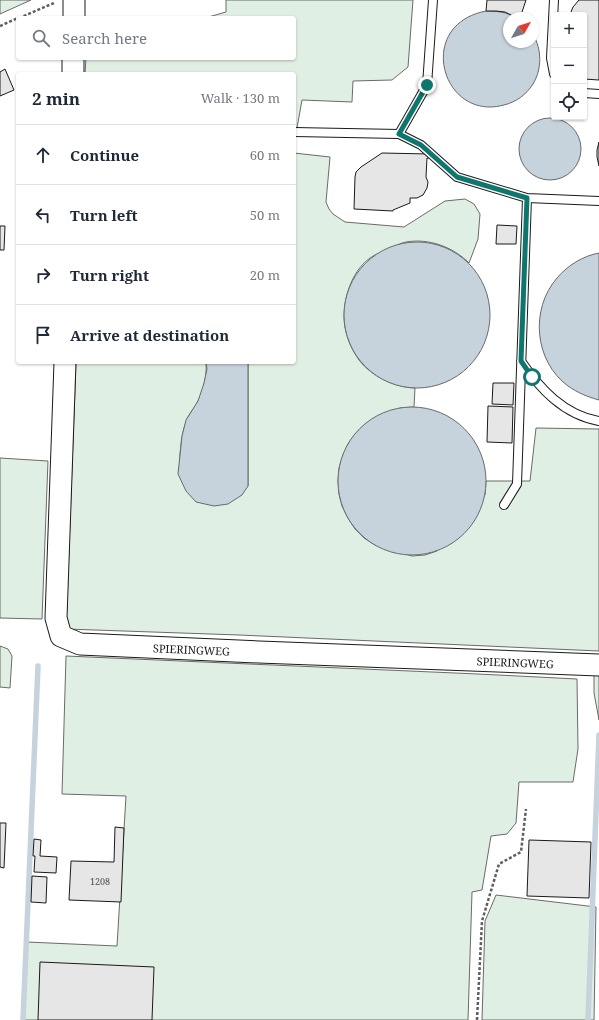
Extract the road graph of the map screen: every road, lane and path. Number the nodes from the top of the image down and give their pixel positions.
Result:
1 (74, 0) edge
2 (433, 0) edge
3 (554, 0) edge
4 (44, 7) dead end
5 (23, 16) edge
6 (74, 16) edge
7 (16, 19) edge
8 (0, 26) edge
9 (552, 48) edge
10 (73, 60) edge
11 (73, 72) edge
12 (587, 94) edge
13 (599, 94) edge
14 (296, 132) edge
15 (399, 134) junction
16 (527, 198) junction
17 (599, 201) edge
18 (521, 361) junction
19 (65, 364) edge
20 (599, 421) edge
21 (504, 505) dead end
22 (599, 666) edge
23 (526, 809) dead end
24 (477, 1020) edge

1 - 6 street
2 - 15 lane
3 - 9 lane
4 - 5 path
7 - 8 path
10 - 11 street
12 - 13 lane
14 - 15 lane
15 - 16 lane
16 - 17 lane
16 - 18 lane
18 - 20 lane
18 - 21 lane
19 - 22 street, SPIERINGWEG
23 - 24 path

